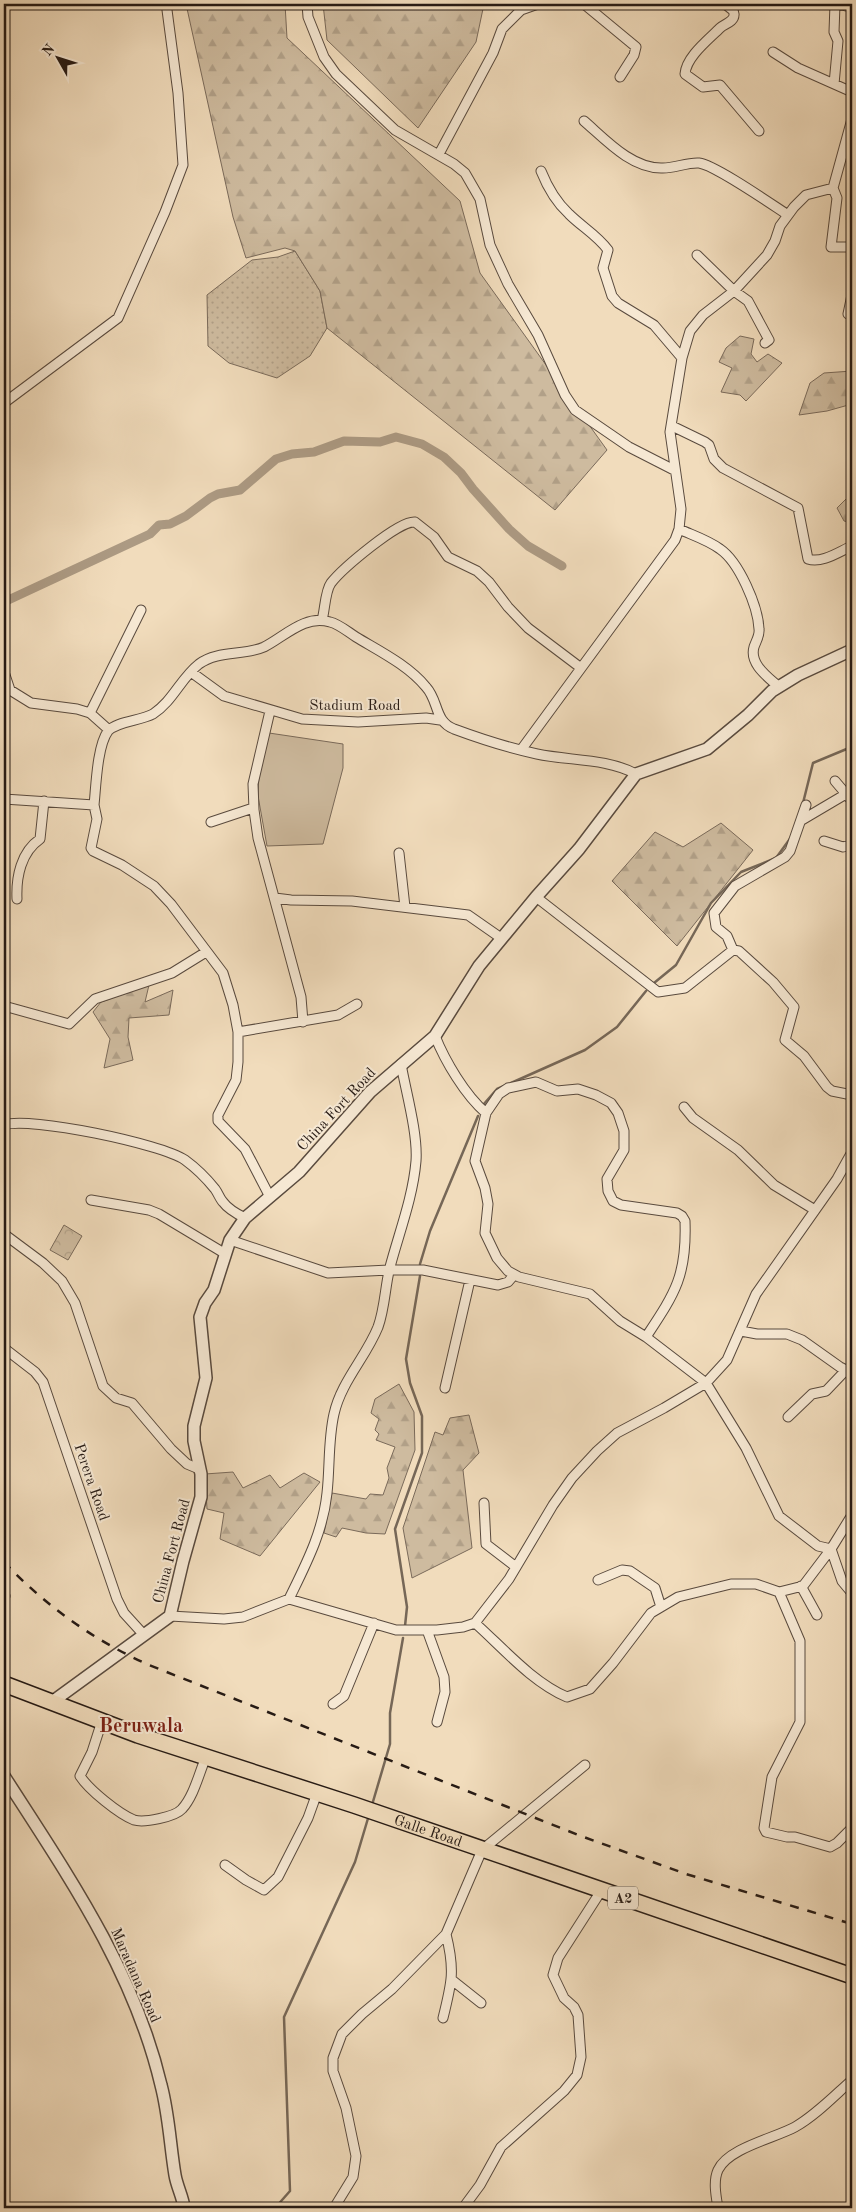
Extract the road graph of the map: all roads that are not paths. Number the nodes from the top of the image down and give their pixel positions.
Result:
1 (168, 4) edge
2 (307, 4) edge
3 (538, 4) edge
4 (584, 4) edge
5 (725, 4) edge
6 (836, 4) edge
7 (852, 7) edge
8 (773, 52) dead end
9 (620, 77) dead end
10 (834, 84) junction
11 (852, 92) edge
12 (852, 119) edge
13 (584, 121) dead end
14 (759, 131) dead end
15 (438, 154) junction
16 (541, 171) dead end
17 (833, 188) junction
18 (788, 215) junction
19 (852, 247) edge
20 (697, 255) dead end
21 (734, 291) junction
22 (852, 295) edge
23 (848, 314) dead end
24 (765, 343) dead end
25 (682, 358) junction
26 (4, 403) edge
27 (672, 426) junction
28 (674, 470) junction
29 (679, 529) junction
30 (852, 546) edge
31 (141, 610) dead end
32 (322, 620) junction
33 (852, 650) edge
34 (581, 668) junction
35 (4, 672) edge
36 (191, 672) junction
37 (779, 687) junction
38 (270, 711) junction
39 (90, 713) junction
40 (440, 720) junction
41 (109, 730) junction
42 (521, 750) junction
43 (636, 774) junction
44 (835, 781) dead end
45 (849, 797) edge
46 (4, 799) edge
47 (44, 801) junction
48 (94, 805) junction
49 (806, 805) dead end
50 (253, 808) junction
51 (802, 820) junction
52 (212, 822) dead end
53 (824, 841) dead end
54 (852, 844) edge
55 (399, 852) dead end
56 (536, 897) junction
57 (275, 898) junction
58 (16, 899) dead end
59 (405, 908) junction
60 (502, 938) junction
61 (733, 950) junction
62 (206, 952) junction
63 (357, 1004) dead end
64 (4, 1006) edge
65 (303, 1022) junction
66 (238, 1032) junction
67 (435, 1036) junction
68 (401, 1064) junction
69 (852, 1095) edge
70 (684, 1107) dead end
71 (486, 1113) junction
72 (4, 1125) edge
73 (852, 1152) edge
74 (270, 1197) junction
75 (91, 1200) dead end
76 (814, 1210) junction
77 (245, 1218) junction
78 (4, 1234) edge
79 (230, 1240) junction
80 (224, 1253) junction
81 (389, 1270) junction
82 (514, 1275) junction
83 (470, 1280) junction
84 (741, 1330) junction
85 (646, 1337) junction
86 (4, 1348) edge
87 (849, 1368) edge
88 (706, 1383) junction
89 (445, 1388) dead end
90 (788, 1417) dead end
91 (200, 1469) junction
92 (484, 1503) dead end
93 (852, 1515) edge
94 (831, 1549) junction
95 (516, 1567) junction
96 (598, 1580) dead end
97 (801, 1586) junction
98 (779, 1592) junction
99 (852, 1592) edge
100 (289, 1599) junction
101 (661, 1607) junction
102 (816, 1615) dead end
103 (170, 1616) junction
104 (374, 1623) junction
105 (475, 1623) junction
106 (427, 1630) junction
107 (144, 1634) junction
108 (4, 1684) edge
109 (52, 1702) junction
110 (333, 1704) dead end
111 (102, 1721) junction
112 (437, 1722) dead end
113 (206, 1757) junction
114 (585, 1765) dead end
115 (4, 1776) edge
116 (317, 1793) junction
117 (852, 1828) edge
118 (482, 1850) junction
119 (225, 1865) dead end
120 (601, 1891) junction
121 (446, 1934) junction
122 (852, 1976) edge
123 (452, 1980) junction
124 (481, 2003) dead end
125 (443, 2018) dead end
126 (852, 2080) edge
127 (184, 2208) edge
128 (334, 2208) edge
129 (462, 2208) edge
130 (718, 2208) edge

1 - 26 street
2 - 15 street
3 - 15 street
4 - 9 street
5 - 14 street
6 - 7 street
6 - 10 street
8 - 10 street
10 - 11 street
12 - 17 street
13 - 18 street
15 - 28 street
16 - 25 street
17 - 18 street
17 - 19 street
18 - 21 street
20 - 21 street
21 - 24 street
21 - 25 street
22 - 23 street
25 - 27 street
27 - 28 street
27 - 30 street
28 - 29 street
29 - 34 street
29 - 37 street
31 - 39 street
32 - 34 street
32 - 36 street
32 - 40 street
33 - 37 street
34 - 42 street
35 - 39 street
36 - 38 street, Stadium Road
36 - 41 street
37 - 43 street
38 - 40 street, Stadium Road
38 - 50 street
39 - 41 street
40 - 42 street
41 - 48 street
42 - 43 street
43 - 56 street, China Fort Road
44 - 45 street
45 - 51 street
46 - 47 street
47 - 48 street
47 - 58 street
48 - 62 street
49 - 51 street
50 - 52 street
50 - 57 street
51 - 61 street
53 - 54 street
55 - 59 street
56 - 60 street, China Fort Road
56 - 61 street
57 - 59 street
57 - 65 street
59 - 60 street
60 - 67 street, China Fort Road
61 - 69 street
62 - 64 street
62 - 66 street
63 - 65 street
65 - 66 street
66 - 74 street
67 - 68 street, China Fort Road
67 - 71 street
68 - 74 street, China Fort Road
68 - 81 street
70 - 76 street
71 - 82 street
71 - 85 street
72 - 77 street
73 - 76 street
74 - 77 street, China Fort Road
75 - 80 street
76 - 84 street
77 - 79 street, China Fort Road
78 - 91 street
79 - 80 street, China Fort Road
79 - 81 street
80 - 91 street, China Fort Road
81 - 83 street
81 - 100 street
82 - 83 street
82 - 85 street
83 - 89 street
84 - 87 street
84 - 88 street
85 - 88 street
86 - 107 street, Perera Road
87 - 90 street
88 - 94 street
88 - 95 street
91 - 103 street, China Fort Road
92 - 95 street
93 - 94 street
94 - 97 street
94 - 99 street
95 - 105 street
96 - 101 street
97 - 98 street
97 - 102 street
98 - 101 street
98 - 117 street
100 - 103 street
100 - 104 street
101 - 105 street
103 - 107 street, China Fort Road
104 - 106 street
104 - 110 street
105 - 106 street
106 - 112 street
107 - 109 street, China Fort Road
108 - 109 highway, Galle Road / A2
109 - 111 highway, Galle Road / A2
111 - 113 highway, Galle Road / A2
111 - 113 street
113 - 116 highway, Galle Road / A2
114 - 118 street
115 - 127 street, Maradana Road
116 - 118 highway, Galle Road / A2
116 - 119 street
118 - 120 highway, Galle Road / A2
118 - 121 street
120 - 122 highway, Galle Road / A2
120 - 129 street
121 - 123 street
121 - 128 street
123 - 124 street
123 - 125 street
126 - 130 street

